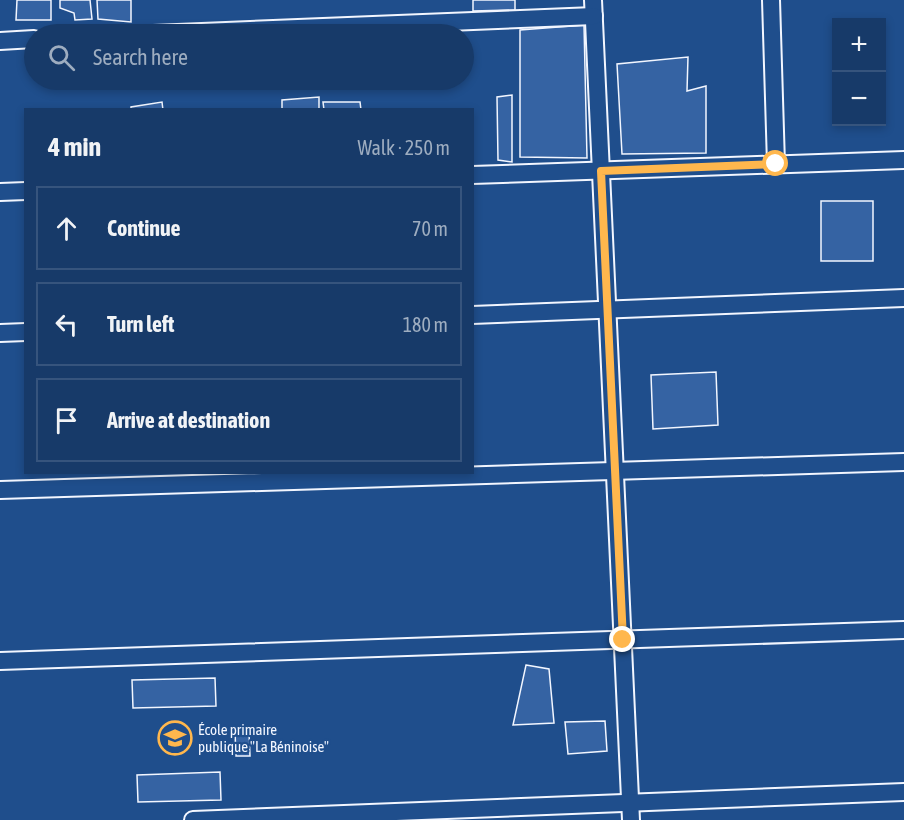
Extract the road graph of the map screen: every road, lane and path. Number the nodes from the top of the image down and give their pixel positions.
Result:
1 (771, 0) edge
2 (594, 8) edge
3 (323, 24) edge
4 (24, 40) edge
5 (0, 41) edge
6 (904, 160) edge
7 (776, 164) junction
8 (601, 171) junction
9 (474, 175) edge
10 (24, 191) edge
11 (0, 192) edge
12 (904, 297) edge
13 (608, 309) junction
14 (474, 315) edge
15 (24, 332) edge
16 (0, 333) edge
17 (904, 462) edge
18 (615, 471) junction
19 (0, 490) edge
20 (904, 630) edge
21 (623, 640) junction
22 (0, 661) edge
23 (904, 792) edge
24 (631, 803) junction
25 (193, 820) edge
26 (631, 820) edge

1 - 7 street
2 - 3 street
2 - 8 street
4 - 5 street
6 - 7 street
7 - 8 street
8 - 9 street
8 - 13 street
10 - 11 street
12 - 13 street
13 - 14 street
13 - 18 street
15 - 16 street
17 - 18 street
18 - 19 street
18 - 21 street
20 - 21 street
21 - 22 street
21 - 24 street
23 - 24 street
24 - 25 street
24 - 26 street

